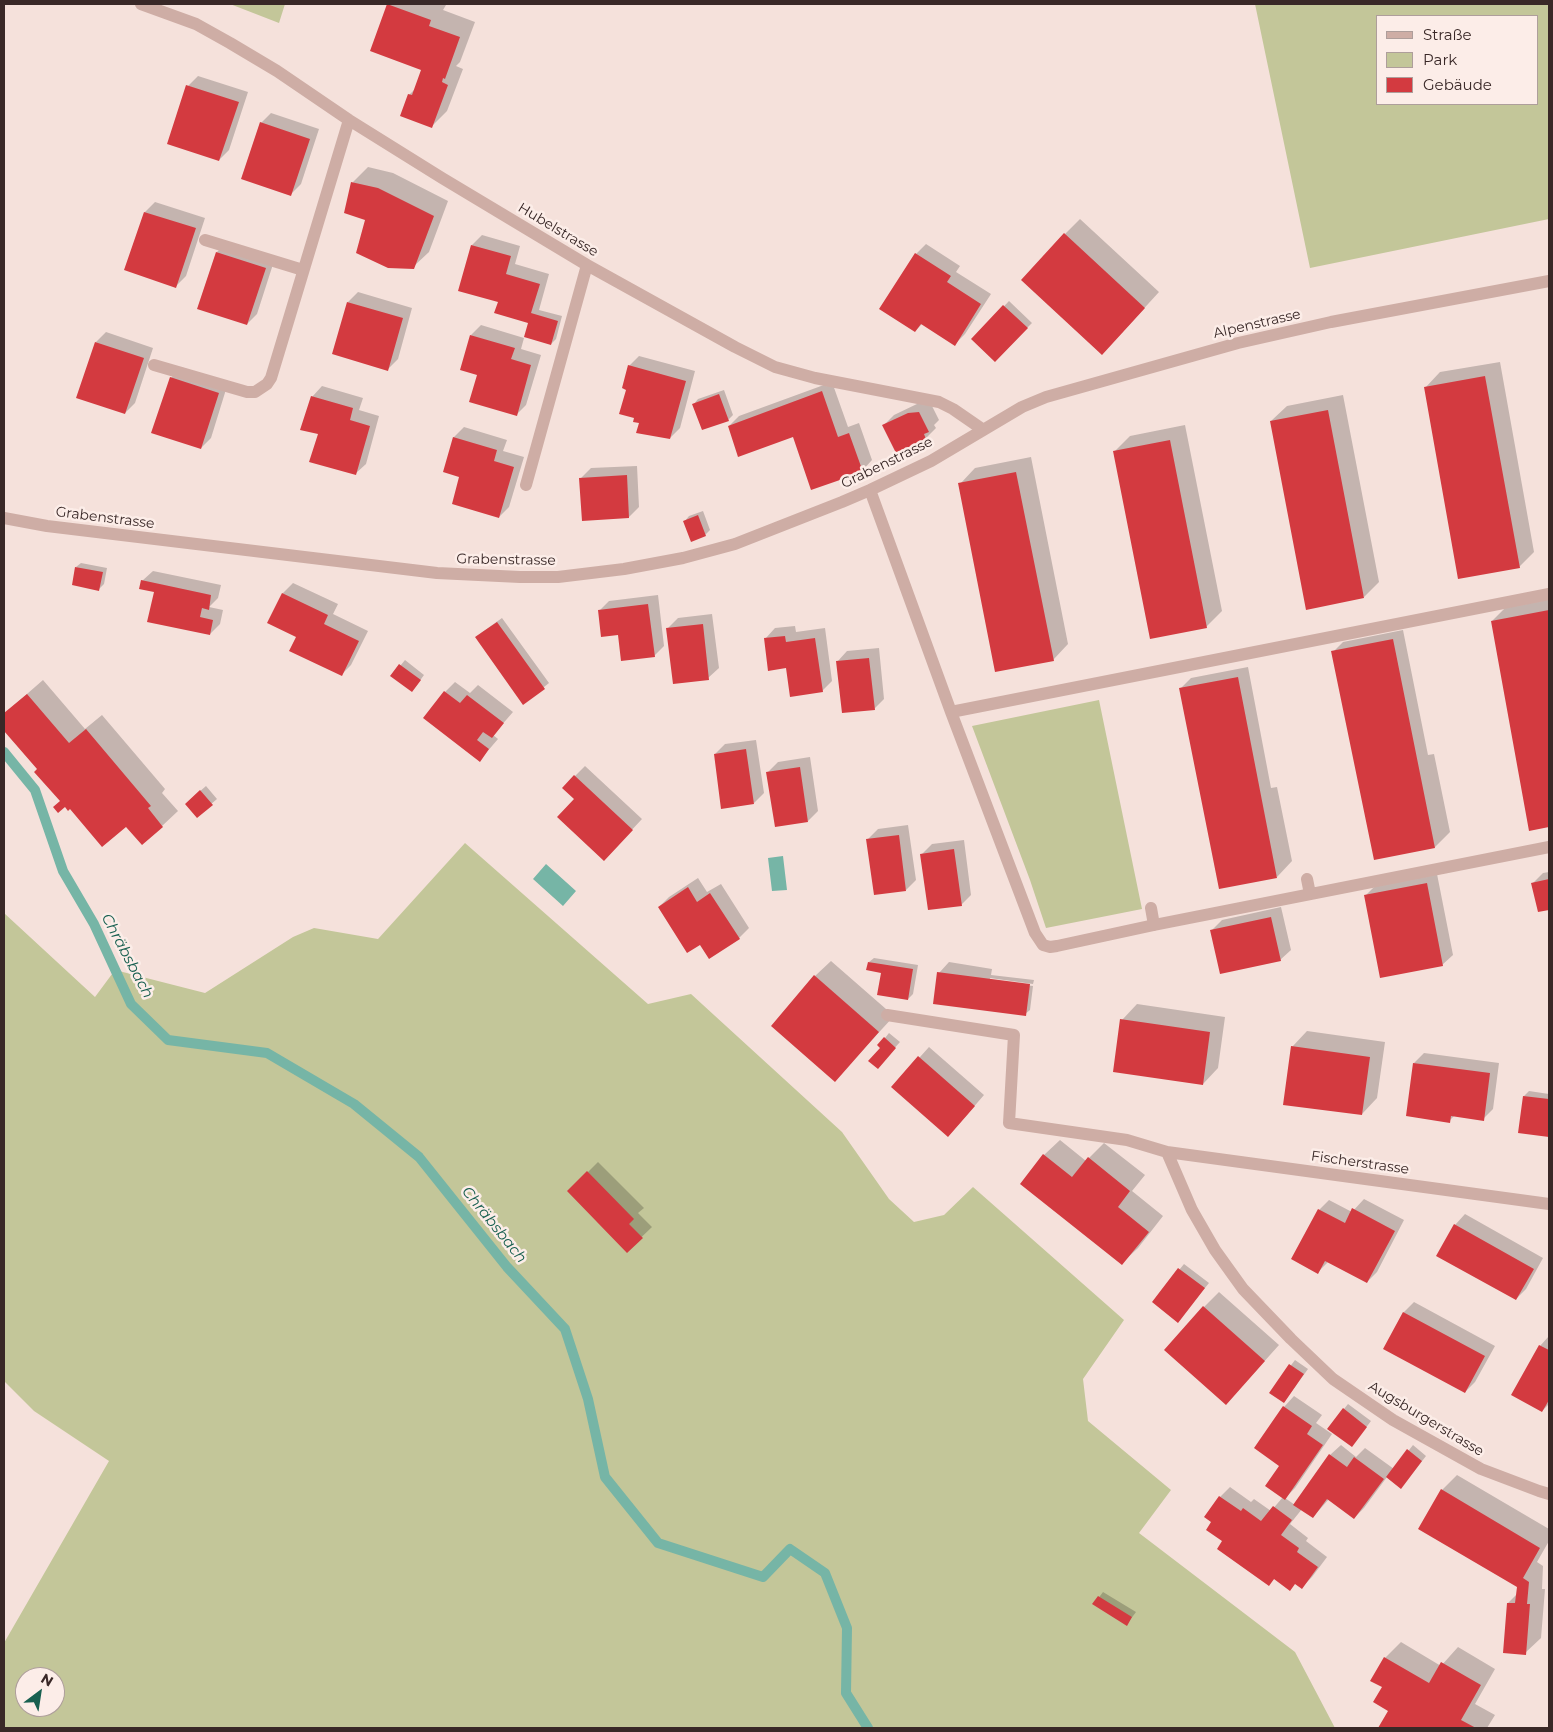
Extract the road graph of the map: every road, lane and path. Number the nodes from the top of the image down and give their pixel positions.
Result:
1 (141, 4) edge
2 (349, 120) junction
3 (205, 240) dead end
4 (588, 265) junction
5 (302, 270) junction
6 (1549, 281) edge
7 (154, 365) dead end
8 (982, 429) junction
9 (526, 484) dead end
10 (870, 490) junction
11 (4, 518) edge
12 (1549, 594) edge
13 (951, 712) junction
14 (1549, 847) edge
15 (1307, 879) dead end
16 (1310, 894) junction
17 (1151, 908) dead end
18 (1154, 924) junction
19 (887, 1015) dead end
20 (1167, 1152) junction
21 (1549, 1204) edge
22 (1549, 1494) edge

1 - 2 street, Hubelstrasse
2 - 4 street, Hubelstrasse
2 - 5 street
3 - 5 street
4 - 8 street, Hubelstrasse
4 - 9 street
5 - 7 street
6 - 8 street, Alpenstrasse
8 - 10 street, Grabenstrasse
10 - 11 street, Grabenstrasse
10 - 13 street
12 - 13 street
13 - 18 street
14 - 16 street
15 - 16 street
16 - 18 street
17 - 18 street
19 - 20 street, Fischerstrasse
20 - 21 street, Fischerstrasse
20 - 22 street, Augsburgerstrasse

